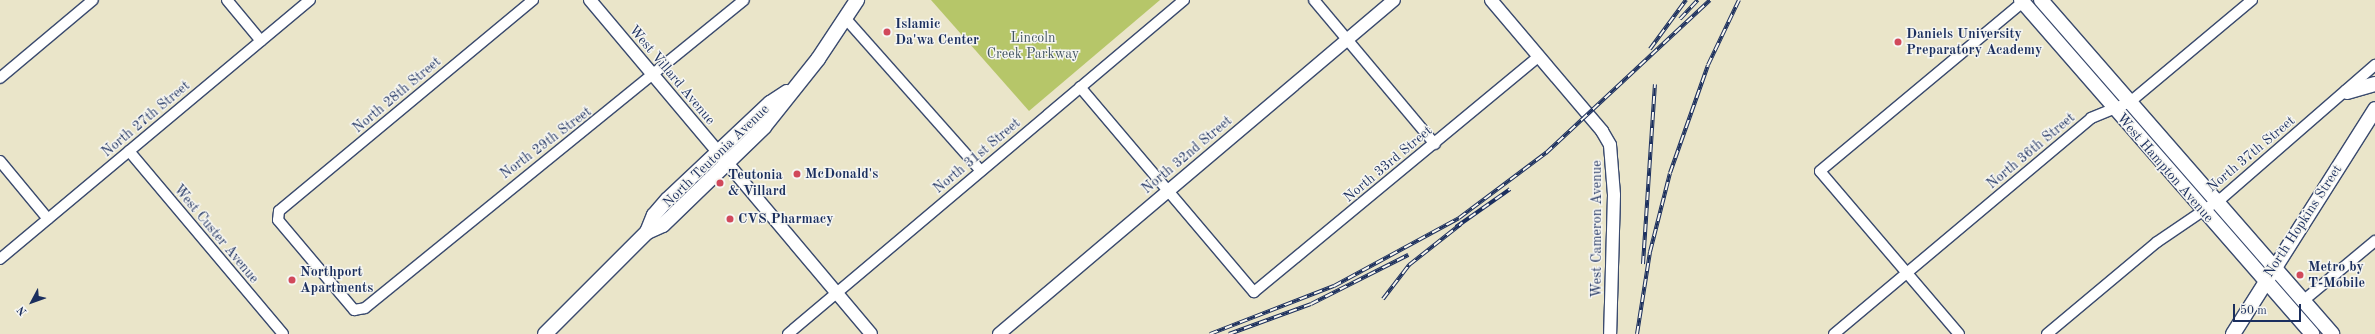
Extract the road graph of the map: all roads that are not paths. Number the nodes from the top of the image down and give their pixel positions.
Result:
1 (93, 0) edge
2 (228, 0) edge
3 (310, 0) edge
4 (533, 0) edge
5 (590, 0) edge
6 (744, 0) edge
7 (857, 0) edge
8 (1184, 0) edge
9 (1314, 0) edge
10 (1394, 0) edge
11 (1491, 0) edge
12 (2021, 0) edge
13 (2025, 0) edge
14 (2041, 0) edge
15 (2252, 0) edge
16 (846, 19) junction
17 (1347, 40) junction
18 (262, 41) junction
19 (1539, 56) junction
20 (2375, 65) edge
21 (654, 76) junction
22 (0, 78) edge
23 (2375, 84) edge
24 (1080, 87) junction
25 (794, 88) junction
26 (2347, 92) junction
27 (2130, 102) junction
28 (2114, 107) junction
29 (2375, 109) edge
30 (1435, 144) junction
31 (129, 151) junction
32 (717, 151) junction
33 (0, 161) edge
34 (728, 163) junction
35 (981, 171) junction
36 (1167, 191) junction
37 (2216, 202) junction
38 (2203, 212) junction
39 (48, 219) junction
40 (647, 232) junction
41 (2375, 241) edge
42 (0, 258) edge
43 (2273, 267) junction
44 (1907, 273) junction
45 (2263, 282) junction
46 (836, 294) junction
47 (2303, 300) junction
48 (365, 308) joint
49 (282, 334) edge
50 (545, 334) edge
51 (788, 334) edge
52 (871, 334) edge
53 (998, 334) edge
54 (1610, 334) edge
55 (1834, 334) edge
56 (1959, 334) edge
57 (2047, 334) edge
58 (2233, 334) edge
59 (2312, 334) edge
60 (2332, 334) edge

1 - 22 street
2 - 18 street
3 - 18 street, North 27th Street
4 - 48 street, North 28th Street
5 - 21 street, West Villard Avenue
6 - 21 street, North 29th Street
7 - 16 main road, North Teutonia Avenue
8 - 24 street, North 31st Street
9 - 17 street
10 - 17 street, North 32nd Street
11 - 19 street, West Cameron Avenue
12 - 13 street
12 - 28 main road, West Hampton Avenue
12 - 44 street
14 - 27 main road, West Hampton Avenue
15 - 27 street, North 36th Street
16 - 25 main road, North Teutonia Avenue
16 - 35 street
17 - 30 street
17 - 36 street, North 32nd Street
18 - 31 street, North 27th Street
19 - 30 street, North 33rd Street
19 - 54 street, West Cameron Avenue
20 - 26 street, North 37th Street
21 - 32 street, West Villard Avenue
21 - 48 street, North 29th Street
23 - 26 main road
24 - 35 street, North 31st Street
24 - 36 street
25 - 32 main road, North Teutonia Avenue
25 - 34 main road, North Teutonia Avenue
26 - 37 street, North 37th Street
27 - 28 street, North 36th Street
27 - 37 main road, West Hampton Avenue
28 - 38 main road, West Hampton Avenue
28 - 44 street, North 36th Street
29 - 43 main road, North Hopkins Street
30 - 36 street, North 33rd Street
31 - 39 street, North 27th Street
31 - 49 street, West Custer Avenue
32 - 34 street, West Villard Avenue
32 - 40 main road, North Teutonia Avenue
33 - 39 street
34 - 40 main road, North Teutonia Avenue
34 - 46 street, West Villard Avenue
35 - 46 street, North 31st Street
36 - 53 street, North 32nd Street
37 - 38 street, North 37th Street
37 - 43 main road, West Hampton Avenue
38 - 45 main road, West Hampton Avenue
38 - 57 street, North 37th Street
39 - 42 street, North 27th Street
40 - 50 main road, North Teutonia Avenue
41 - 47 street
43 - 45 main road, North Hopkins Street
43 - 47 main road, West Hampton Avenue
44 - 55 street, North 36th Street
44 - 56 street
45 - 58 main road, North Hopkins Street
45 - 59 main road, West Hampton Avenue
46 - 51 street, North 31st Street
46 - 52 street, West Villard Avenue
47 - 60 main road, West Hampton Avenue

